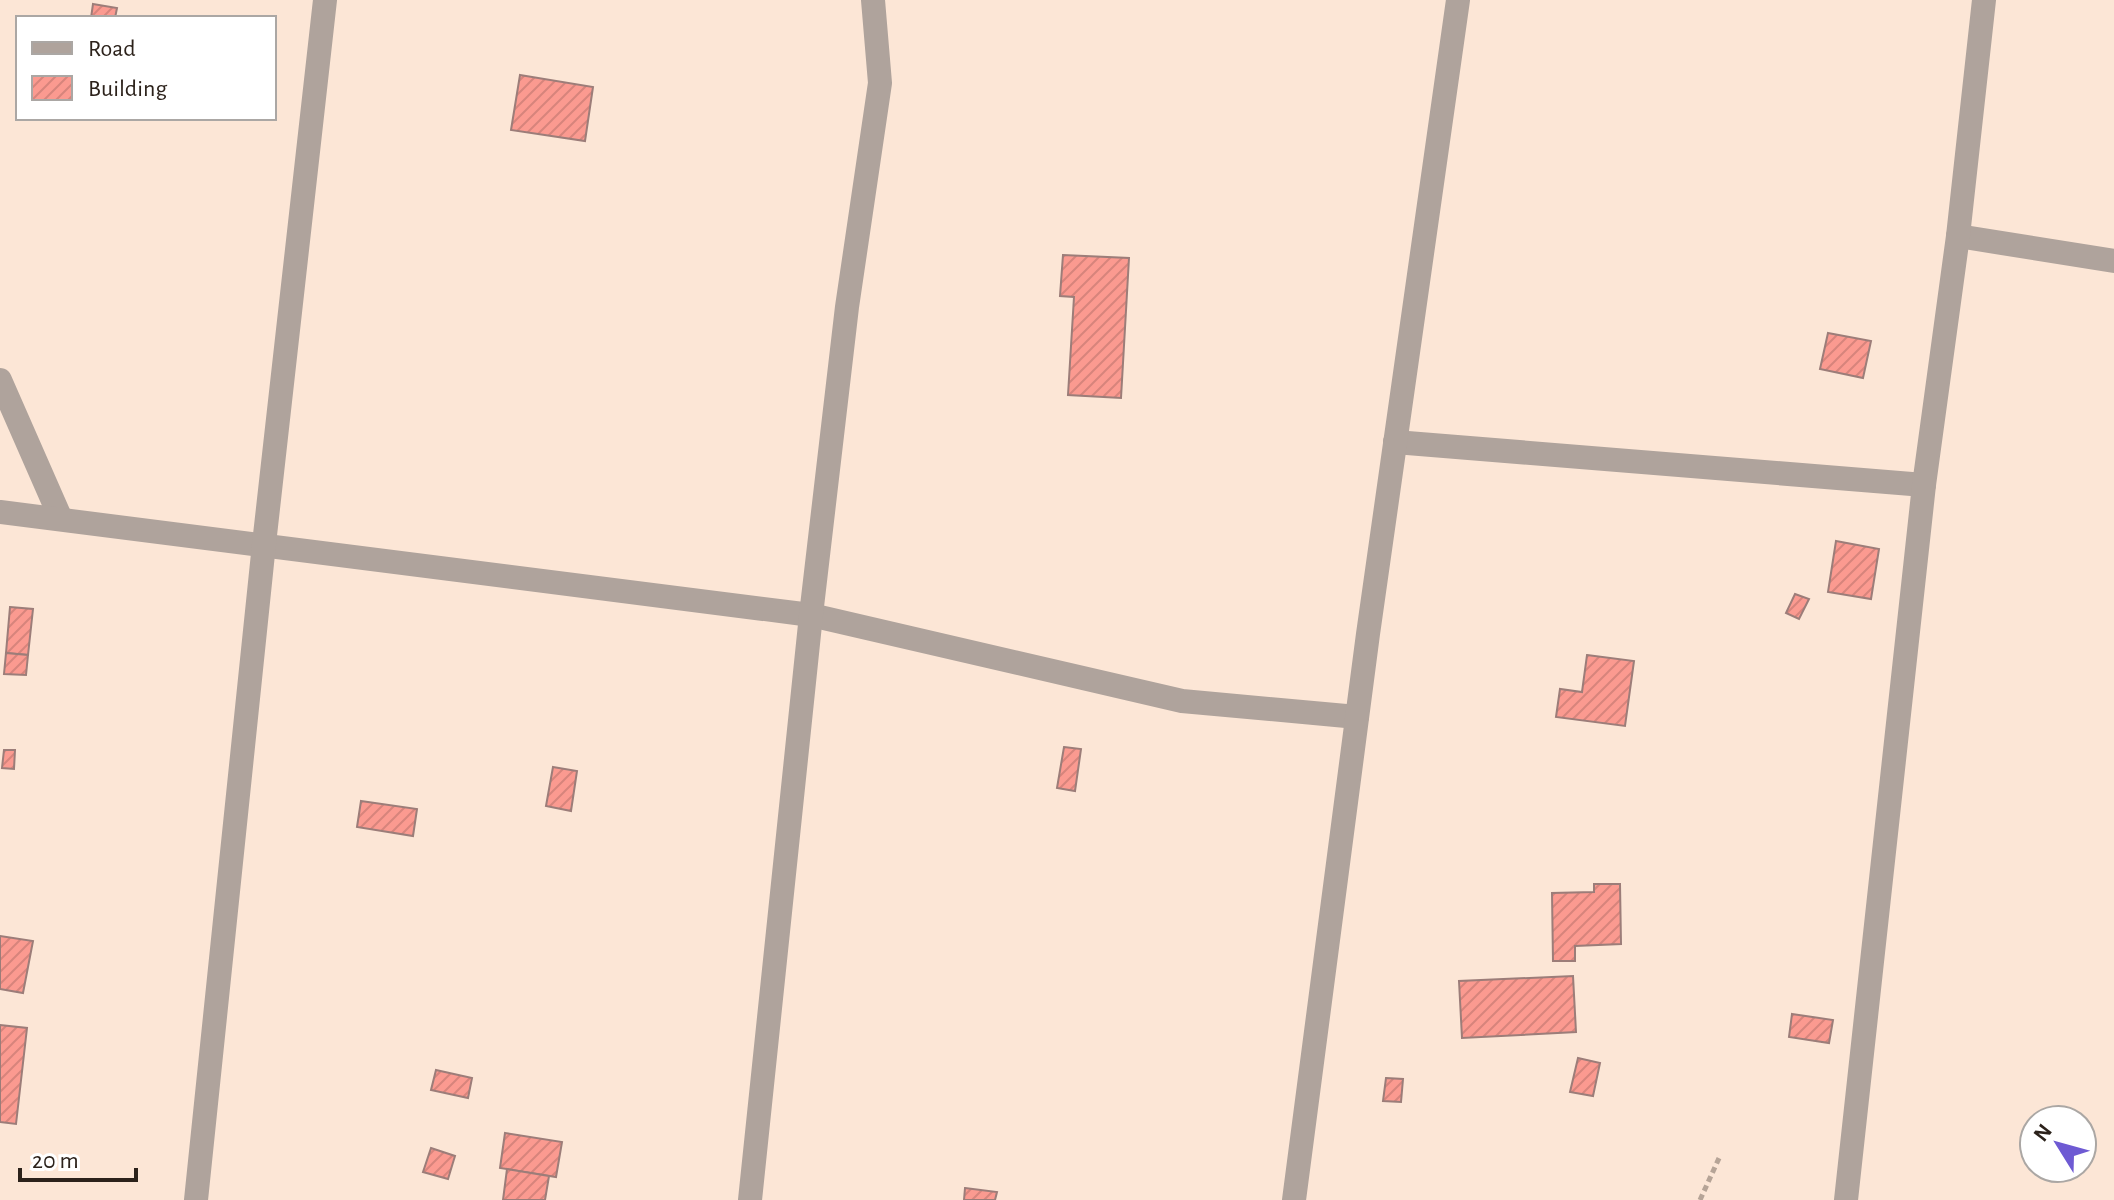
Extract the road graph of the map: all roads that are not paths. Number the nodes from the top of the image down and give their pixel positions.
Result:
1 (325, 0) edge
2 (873, 0) edge
3 (1458, 0) edge
4 (1984, 0) edge
5 (1958, 236) junction
6 (2114, 261) edge
7 (0, 380) edge
8 (1395, 442) junction
9 (1924, 485) junction
10 (0, 512) edge
11 (61, 519) junction
12 (264, 544) junction
13 (811, 615) junction
14 (1357, 717) junction
15 (196, 1200) edge
16 (750, 1200) edge
17 (1294, 1200) edge
18 (1846, 1200) edge

1 - 12 street
2 - 13 street
3 - 8 street
4 - 5 street
5 - 6 street
5 - 9 street
7 - 11 street
8 - 9 street
8 - 14 street
9 - 18 street
10 - 11 street
11 - 12 street
12 - 13 street
12 - 15 street
13 - 14 street
13 - 16 street
14 - 17 street

